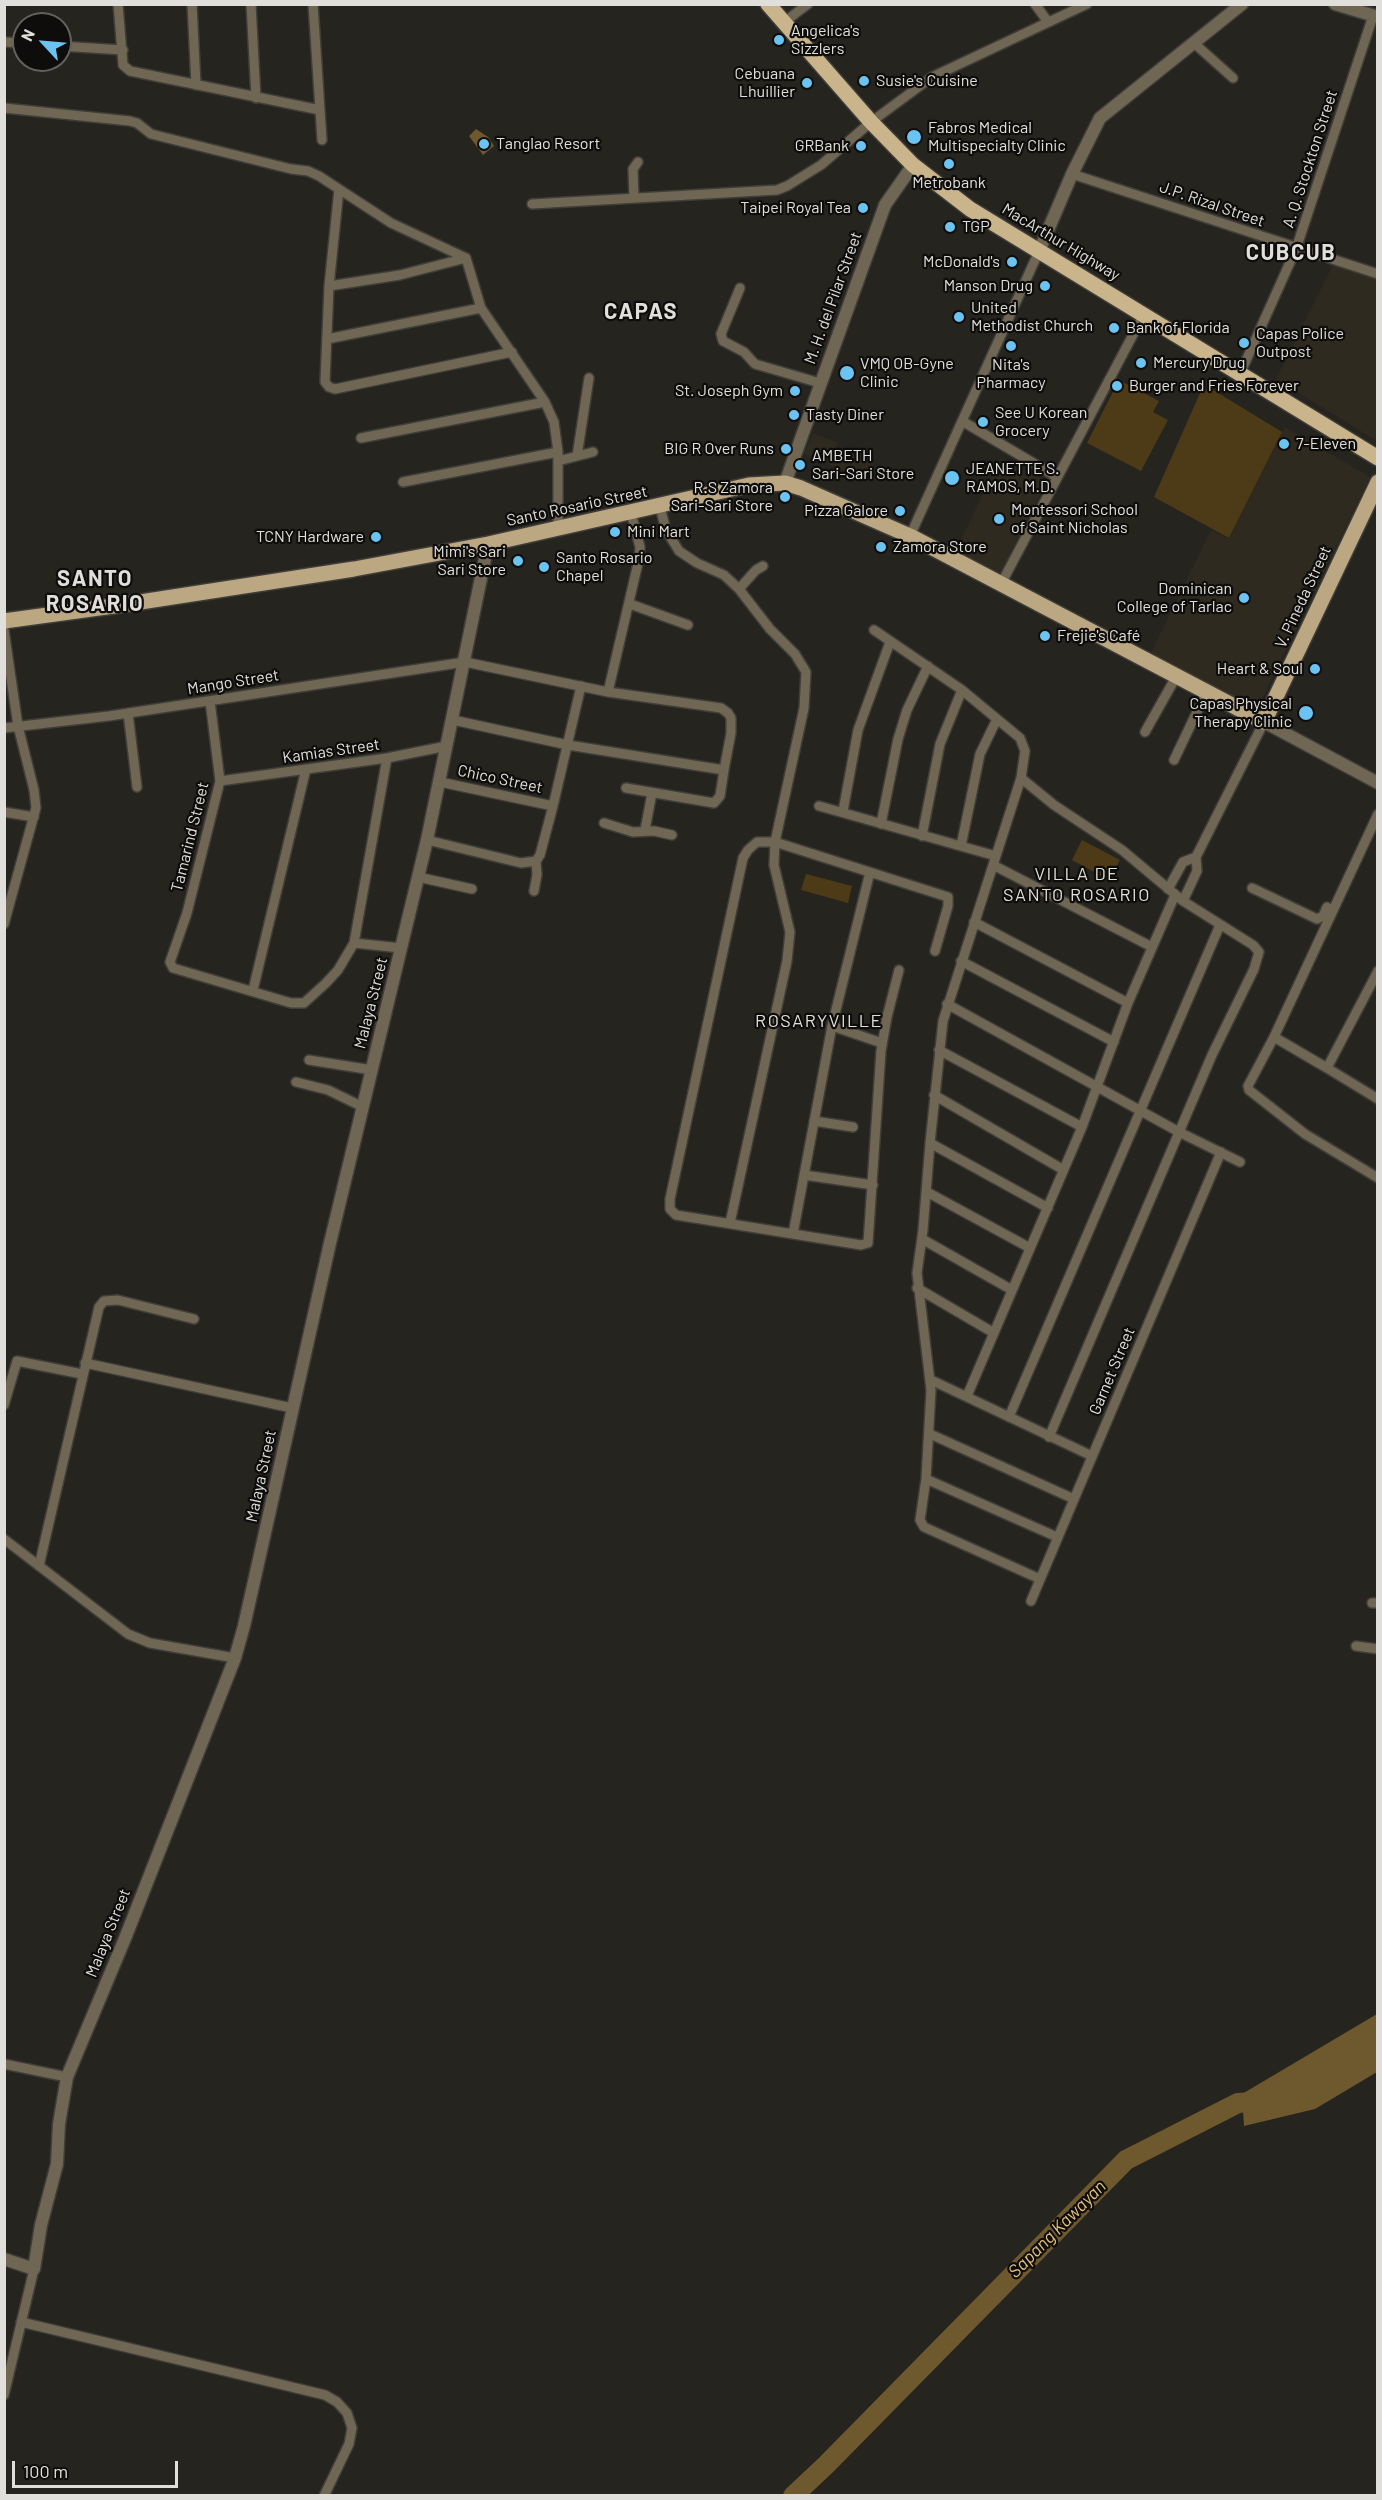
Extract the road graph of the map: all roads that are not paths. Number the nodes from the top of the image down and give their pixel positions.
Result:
1 (118, 4) edge
2 (192, 4) edge
3 (251, 4) edge
4 (313, 4) edge
5 (768, 4) edge
6 (808, 4) edge
7 (1035, 4) edge
8 (1087, 4) edge
9 (1242, 4) edge
10 (1335, 4) edge
11 (1376, 16) edge
12 (1048, 22) junction
13 (783, 23) junction
14 (1195, 44) junction
15 (72, 47) edge
16 (123, 50) junction
17 (1233, 78) dead end
18 (196, 85) junction
19 (256, 98) junction
20 (4, 108) edge
21 (320, 110) junction
22 (872, 122) junction
23 (322, 140) dead end
24 (638, 162) dead end
25 (913, 165) junction
26 (1072, 174) junction
27 (339, 189) junction
28 (634, 198) junction
29 (532, 204) dead end
30 (1040, 249) junction
31 (1296, 249) junction
32 (466, 258) junction
33 (1377, 274) edge
34 (329, 286) junction
35 (740, 288) dead end
36 (481, 308) junction
37 (1144, 314) junction
38 (327, 339) junction
39 (512, 352) junction
40 (1240, 374) junction
41 (589, 378) dead end
42 (820, 382) junction
43 (545, 402) junction
44 (962, 421) junction
45 (361, 438) dead end
46 (594, 452) dead end
47 (577, 456) junction
48 (558, 457) junction
49 (1377, 458) edge
50 (1057, 477) junction
51 (403, 482) dead end
52 (1377, 482) edge
53 (784, 483) junction
54 (660, 507) junction
55 (631, 513) junction
56 (558, 528) junction
57 (910, 536) junction
58 (488, 544) junction
59 (763, 566) dead end
60 (1001, 584) junction
61 (739, 589) junction
62 (630, 604) junction
63 (4, 621) edge
64 (688, 625) dead end
65 (4, 630) edge
66 (874, 630) dead end
67 (890, 642) junction
68 (465, 662) junction
69 (928, 666) junction
70 (1176, 677) junction
71 (581, 686) junction
72 (962, 690) junction
73 (608, 692) junction
74 (1206, 693) junction
75 (210, 700) junction
76 (128, 713) junction
77 (997, 719) junction
78 (453, 720) junction
79 (1264, 722) junction
80 (18, 726) junction
81 (4, 728) edge
82 (1146, 732) dead end
83 (568, 745) junction
84 (447, 746) junction
85 (387, 758) junction
86 (1174, 760) dead end
87 (306, 770) junction
88 (724, 770) junction
89 (1021, 778) junction
90 (220, 781) junction
91 (440, 782) junction
92 (1377, 783) edge
93 (137, 787) dead end
94 (626, 788) dead end
95 (652, 793) junction
96 (553, 806) junction
97 (819, 806) dead end
98 (843, 811) junction
99 (4, 812) edge
100 (1377, 814) edge
101 (34, 817) junction
102 (604, 823) dead end
103 (881, 824) junction
104 (645, 830) junction
105 (672, 835) dead end
106 (922, 836) junction
107 (427, 840) junction
108 (775, 842) junction
109 (961, 846) junction
110 (1196, 857) junction
111 (536, 861) junction
112 (994, 861) junction
113 (870, 872) junction
114 (418, 877) junction
115 (1252, 888) dead end
116 (472, 889) dead end
117 (534, 891) dead end
118 (1176, 895) junction
119 (1335, 903) junction
120 (5, 922) edge
121 (974, 922) junction
122 (1220, 925) junction
123 (354, 943) junction
124 (1152, 947) junction
125 (401, 948) junction
126 (935, 951) dead end
127 (962, 961) junction
128 (899, 970) dead end
129 (1377, 971) edge
130 (253, 990) junction
131 (1128, 1003) junction
132 (947, 1004) junction
133 (832, 1026) junction
134 (1274, 1037) junction
135 (882, 1042) junction
136 (1114, 1042) junction
137 (939, 1050) junction
138 (309, 1060) dead end
139 (1327, 1068) junction
140 (372, 1070) junction
141 (296, 1082) dead end
142 (1097, 1085) junction
143 (934, 1095) junction
144 (1377, 1099) edge
145 (363, 1107) junction
146 (1142, 1110) junction
147 (814, 1121) junction
148 (853, 1127) dead end
149 (1082, 1127) junction
150 (1179, 1132) junction
151 (930, 1143) junction
152 (1221, 1152) junction
153 (1240, 1162) dead end
154 (1062, 1169) junction
155 (804, 1175) junction
156 (1377, 1178) edge
157 (873, 1185) junction
158 (927, 1192) junction
159 (1048, 1208) junction
160 (730, 1223) junction
161 (792, 1234) junction
162 (922, 1239) junction
163 (1030, 1248) junction
164 (917, 1288) junction
165 (1012, 1290) junction
166 (194, 1319) dead end
167 (994, 1333) junction
168 (85, 1363) junction
169 (82, 1374) junction
170 (931, 1380) junction
171 (967, 1396) junction
172 (4, 1405) edge
173 (292, 1408) junction
174 (1009, 1417) junction
175 (930, 1434) junction
176 (1049, 1437) junction
177 (1092, 1456) junction
178 (926, 1479) junction
179 (1074, 1499) junction
180 (1057, 1537) junction
181 (4, 1539) edge
182 (39, 1566) junction
183 (1040, 1579) junction
184 (1031, 1601) dead end
185 (1356, 1646) dead end
186 (1377, 1649) edge
187 (235, 1658) junction
188 (4, 2064) edge
189 (67, 2077) junction
190 (4, 2259) edge
191 (34, 2269) junction
192 (21, 2322) junction
193 (8, 2366) edge
194 (4, 2395) edge
195 (324, 2496) edge

1 - 16 street
2 - 18 street
3 - 19 street
4 - 21 street
5 - 13 highway, MacArthur Highway
6 - 13 street
7 - 12 street
8 - 12 street
9 - 14 street
10 - 11 street
11 - 31 street, A. Q. Stockton Street
12 - 22 street
13 - 22 highway, MacArthur Highway
14 - 17 street
14 - 26 street
15 - 16 street
16 - 18 street
18 - 19 street
19 - 21 street
20 - 27 street
21 - 23 street
22 - 25 highway, MacArthur Highway
22 - 28 street
24 - 28 street
25 - 30 highway, MacArthur Highway
25 - 42 street, M. H. del Pilar Street
26 - 30 street
26 - 31 street, J.P. Rizal Street
27 - 32 street
27 - 34 street
28 - 29 street
30 - 37 highway, MacArthur Highway
30 - 44 street
31 - 33 street, J.P. Rizal Street
31 - 40 street, A. Q. Stockton Street
32 - 34 street
32 - 36 street
34 - 38 street
35 - 42 street
36 - 38 street
36 - 39 street
37 - 40 highway, MacArthur Highway
37 - 50 street
38 - 39 street
39 - 43 street
40 - 49 highway, MacArthur Highway
41 - 47 street
42 - 53 street, M. H. del Pilar Street
43 - 45 street
43 - 48 street
44 - 50 street
44 - 57 street
46 - 47 street
47 - 48 street
48 - 51 street
48 - 56 street
50 - 60 street
52 - 79 main road, V. Pineda Street
53 - 54 main road, Santo Rosario Street
53 - 57 main road, Santo Rosario Street
54 - 55 main road, Santo Rosario Street
54 - 61 street
55 - 56 main road, Santo Rosario Street
55 - 62 street
56 - 58 main road, Santo Rosario Street
57 - 60 main road, Santo Rosario Street
58 - 63 main road, Santo Rosario Street
58 - 68 street, Malaya Street
59 - 61 street
60 - 70 main road, Santo Rosario Street
61 - 108 street
62 - 64 street
62 - 73 street
65 - 80 street
66 - 67 street
67 - 69 street
67 - 98 street
68 - 71 street
68 - 75 street, Mango Street
68 - 78 street, Malaya Street
69 - 72 street
69 - 103 street
70 - 74 main road, Santo Rosario Street
70 - 82 street
71 - 73 street
71 - 83 street
72 - 77 street
72 - 106 street
73 - 88 street
74 - 79 main road, Santo Rosario Street
74 - 86 street
75 - 76 street, Mango Street
75 - 90 street, Tamarind Street
76 - 80 street, Mango Street
76 - 93 street
77 - 89 street
77 - 109 street
78 - 83 street
78 - 84 street, Malaya Street
79 - 92 street, Santo Rosario Street
79 - 110 street, V. Pineda Street
80 - 81 street, Mango Street
80 - 101 street
83 - 88 street
83 - 96 street
84 - 85 street, Kamias Street
84 - 91 street, Malaya Street
85 - 87 street, Kamias Street
85 - 123 street
87 - 90 street, Kamias Street
87 - 130 street
88 - 95 street
89 - 112 street
89 - 118 street
90 - 130 street, Tamarind Street
91 - 96 street, Chico Street
91 - 107 street, Malaya Street
94 - 95 street
95 - 104 street
96 - 111 street
97 - 98 street
98 - 103 street
99 - 101 street
100 - 119 street
101 - 120 street
102 - 104 street
103 - 106 street
104 - 105 street
106 - 109 street
107 - 111 street
107 - 114 street, Malaya Street
108 - 113 street
108 - 160 street
108 - 160 street
109 - 112 street
110 - 118 street, V. Pineda Street
110 - 118 street, V. Pineda Street
111 - 117 street
112 - 121 street
112 - 124 street
113 - 126 street
113 - 133 street
114 - 116 street
114 - 125 street, Malaya Street
115 - 119 street
118 - 122 street
118 - 124 street
119 - 134 street
121 - 127 street
121 - 131 street
122 - 146 street
122 - 150 street
123 - 125 street
123 - 130 street
124 - 131 street
125 - 140 street, Malaya Street
127 - 132 street
127 - 136 street
128 - 135 street
129 - 139 street
131 - 136 street
132 - 137 street
132 - 142 street
133 - 135 street
133 - 147 street
134 - 139 street
134 - 156 street
135 - 157 street
136 - 142 street
137 - 143 street
137 - 149 street
138 - 140 street
139 - 144 street
140 - 145 street, Malaya Street
141 - 145 street
142 - 146 street
142 - 149 street
143 - 151 street
143 - 154 street
145 - 173 street, Malaya Street
146 - 150 street
146 - 174 street
147 - 148 street
147 - 155 street
149 - 154 street
150 - 152 street
150 - 176 street
151 - 158 street
151 - 159 street
152 - 153 street
152 - 177 street, Garnet Street
154 - 159 street
155 - 157 street
155 - 161 street
157 - 161 street
158 - 162 street
158 - 163 street
159 - 163 street
160 - 161 street
162 - 164 street
162 - 165 street
163 - 165 street
164 - 167 street
164 - 170 street
165 - 167 street
166 - 168 street
167 - 171 street
168 - 169 street
168 - 173 street
169 - 172 street
169 - 182 street
170 - 171 street
170 - 175 street
171 - 174 street
173 - 187 street, Malaya Street
174 - 176 street
175 - 178 street
175 - 179 street
176 - 177 street
177 - 179 street, Garnet Street
178 - 180 street
178 - 183 street
179 - 180 street, Garnet Street
180 - 183 street, Garnet Street
181 - 182 street
182 - 187 street
183 - 184 street, Garnet Street
185 - 186 street
187 - 189 street, Malaya Street
188 - 189 street
189 - 191 street, Malaya Street
190 - 191 street
191 - 192 street, Malaya Street
192 - 193 street, Malaya Street
192 - 195 street
193 - 194 street, Malaya Street

